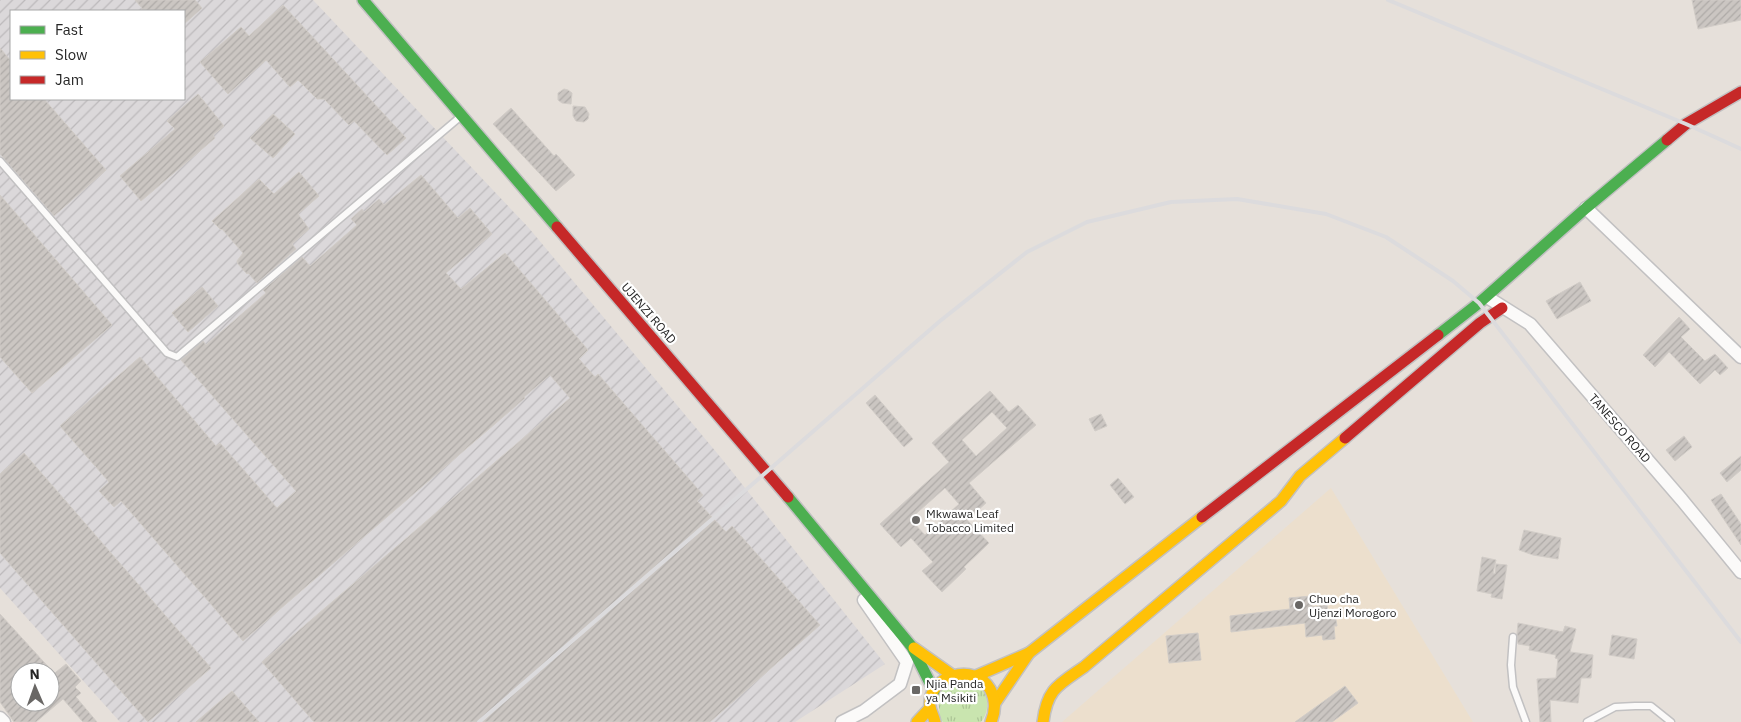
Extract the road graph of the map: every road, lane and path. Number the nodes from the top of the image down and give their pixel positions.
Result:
1 (363, 0) edge
2 (1741, 92) edge
3 (462, 116) junction
4 (0, 161) edge
5 (1586, 208) junction
6 (1487, 296) junction
7 (1502, 308) junction
8 (1741, 357) edge
9 (818, 533) junction
10 (1741, 572) edge
11 (1513, 637) dead end
12 (912, 647) junction
13 (1029, 653) junction
14 (952, 675) junction
15 (976, 676) junction
16 (934, 691) junction
17 (995, 702) junction
18 (930, 708) junction
19 (0, 718) edge
20 (992, 721) edge
21 (4, 722) edge
22 (842, 722) edge
23 (917, 722) edge
24 (935, 722) edge
25 (1043, 722) edge
26 (1526, 722) edge
27 (1587, 722) edge
28 (1671, 722) edge

1 - 3 street, UJENZI ROAD
2 - 5 street
3 - 4 lane
3 - 9 street, UJENZI ROAD
5 - 6 street
5 - 8 street
6 - 7 street, TANESCO ROAD
6 - 13 street
7 - 10 street, TANESCO ROAD
7 - 25 street
9 - 12 street, UJENZI ROAD
9 - 22 street
11 - 26 lane
12 - 14 street
12 - 16 street
13 - 15 street
13 - 17 street
14 - 15 street
14 - 16 street
15 - 17 street
16 - 18 street
17 - 20 street
18 - 23 street
18 - 24 street
19 - 21 street
27 - 28 lane

